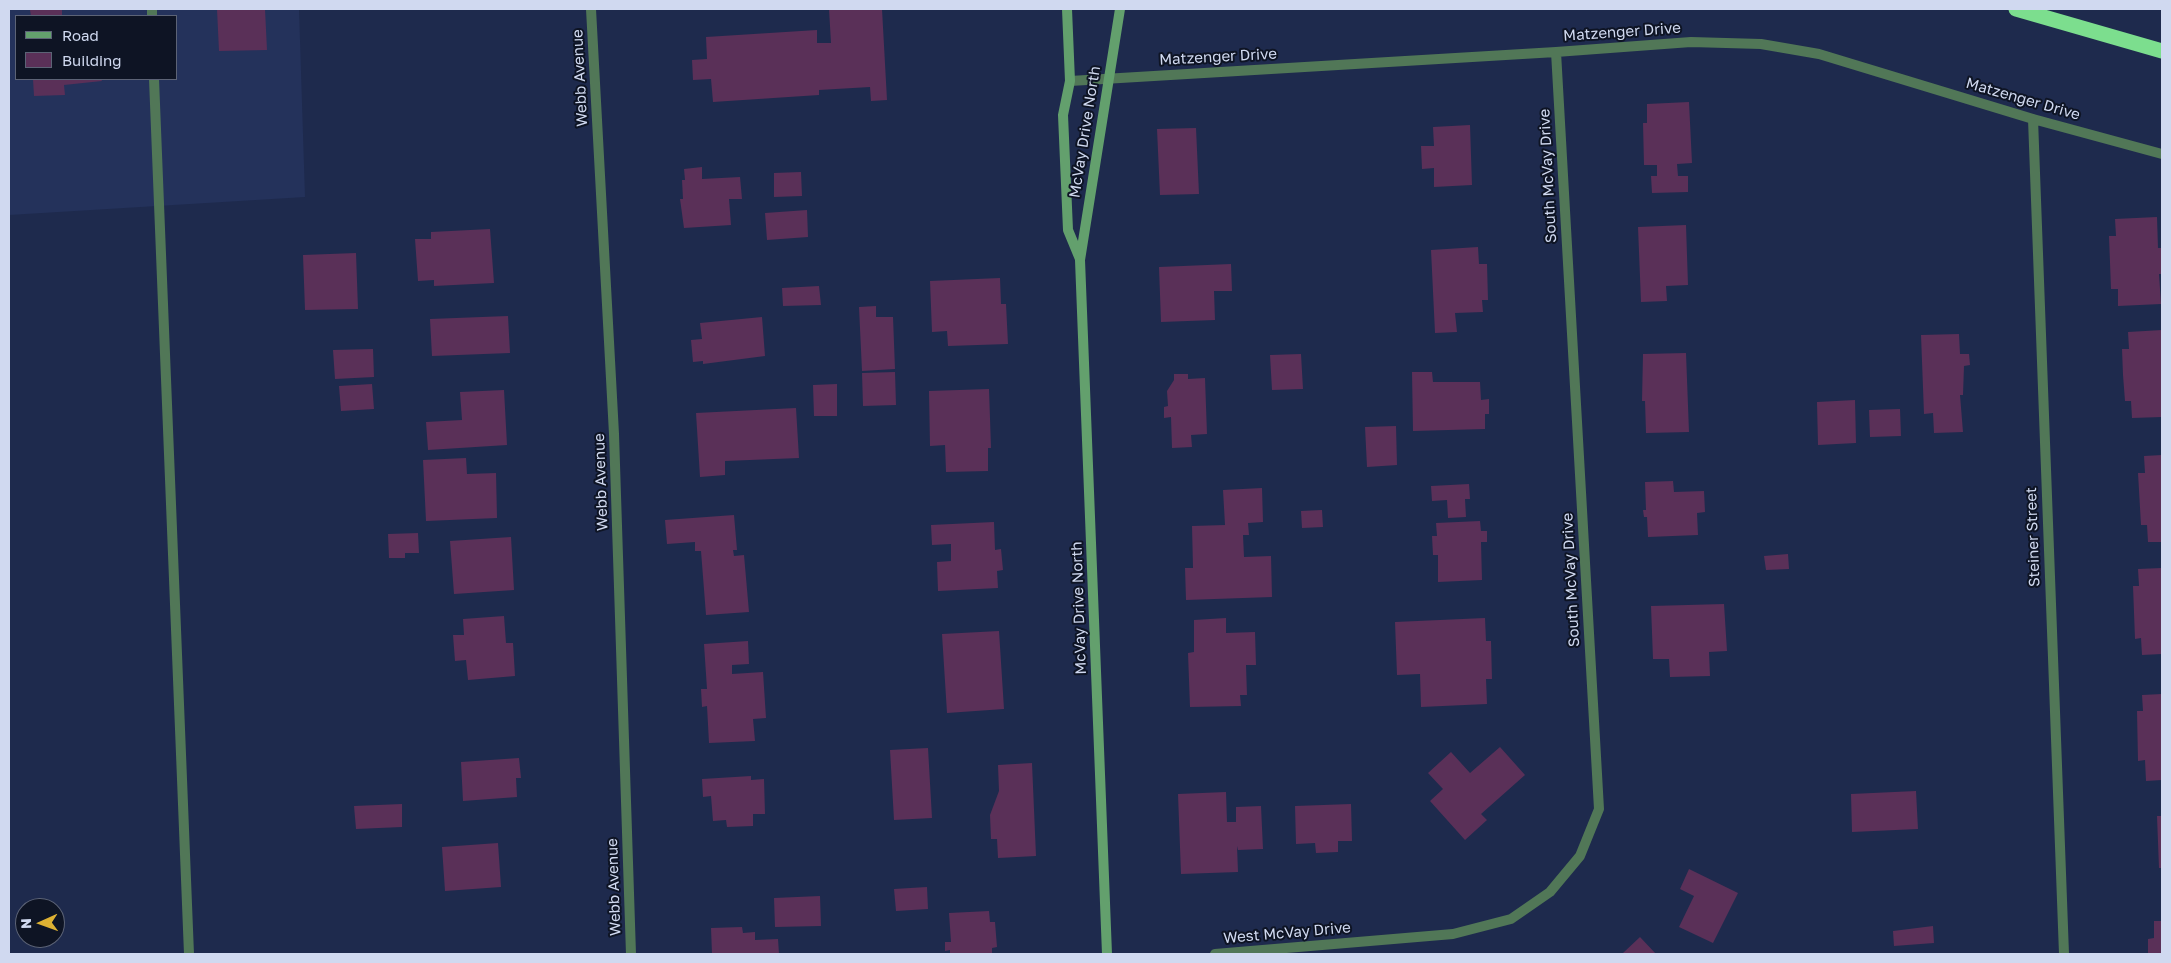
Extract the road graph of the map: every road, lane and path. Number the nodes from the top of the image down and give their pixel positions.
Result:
1 (591, 9) edge
2 (1067, 9) edge
3 (1120, 9) edge
4 (2016, 9) edge
5 (2162, 51) edge
6 (1556, 52) junction
7 (1109, 78) junction
8 (154, 80) edge
9 (1070, 81) junction
10 (2033, 119) junction
11 (2162, 154) edge
12 (1080, 260) junction
13 (1360, 942) joint
14 (189, 954) edge
15 (631, 954) edge
16 (1107, 954) edge
17 (1216, 954) edge
18 (2064, 954) edge

1 - 15 street, Webb Avenue
2 - 9 street, McVay Drive North
3 - 7 street, McVay Drive North
4 - 5 highway
6 - 7 street, Matzenger Drive
6 - 10 street, Matzenger Drive
6 - 13 street, South McVay Drive
7 - 9 street, Matzenger Drive
7 - 12 street, McVay Drive North
8 - 14 street
9 - 12 street, McVay Drive North
10 - 11 street, Matzenger Drive
10 - 18 street, Steiner Street
12 - 16 street, McVay Drive North
13 - 17 street, West McVay Drive

